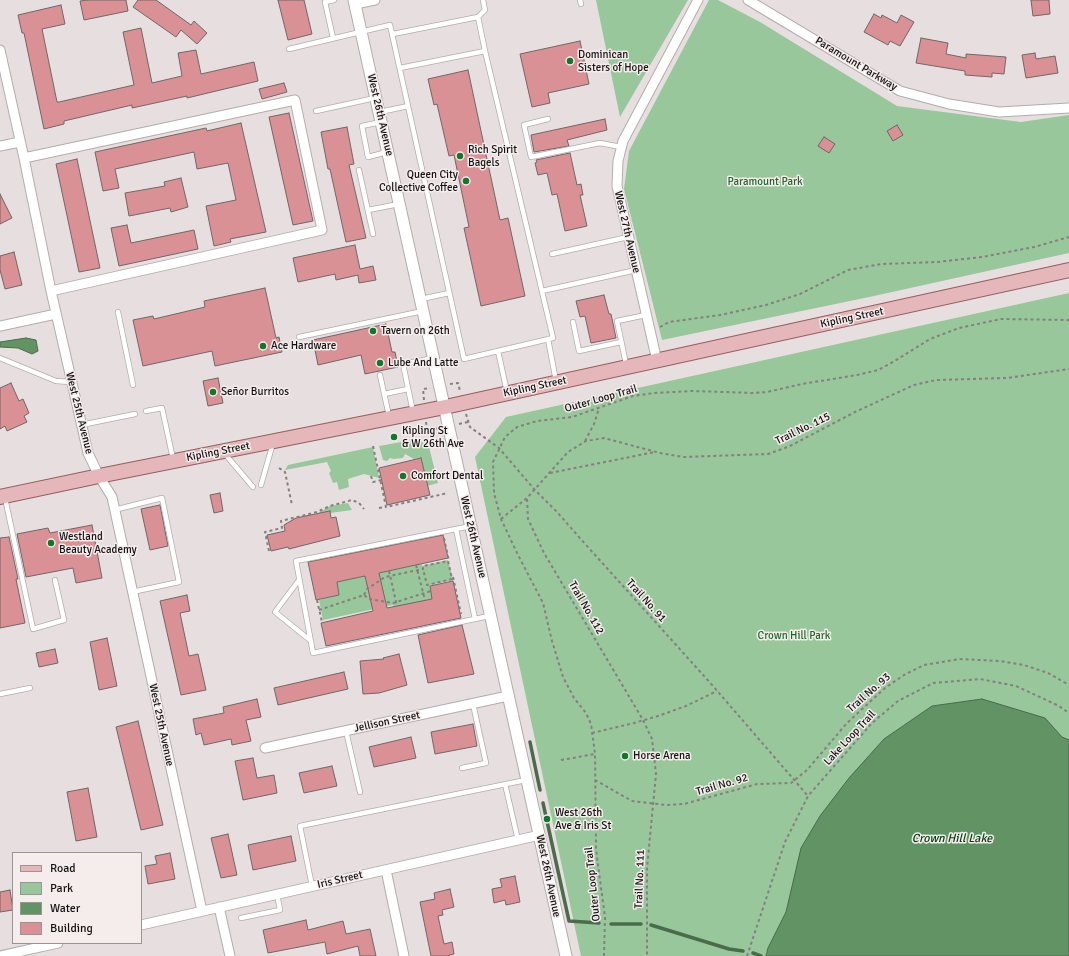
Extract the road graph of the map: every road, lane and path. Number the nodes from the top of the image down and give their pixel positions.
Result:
1 (334, 0) edge
2 (375, 0) edge
3 (483, 0) edge
4 (698, 0) edge
5 (748, 0) edge
6 (355, 2) edge
7 (478, 18) junction
8 (361, 31) junction
9 (393, 34) junction
10 (333, 38) junction
11 (289, 49) dead end
12 (0, 50) edge
13 (485, 51) junction
14 (400, 68) junction
15 (376, 98) junction
16 (408, 106) junction
17 (1069, 108) edge
18 (316, 111) dead end
19 (381, 117) junction
20 (548, 119) dead end
21 (20, 142) junction
22 (0, 146) edge
23 (621, 147) junction
24 (388, 152) junction
25 (24, 158) junction
26 (359, 170) dead end
27 (400, 204) junction
28 (368, 210) junction
29 (373, 234) dead end
30 (628, 237) junction
31 (1069, 237) edge
32 (552, 254) dead end
33 (636, 270) junction
34 (1069, 270) edge
35 (51, 291) junction
36 (542, 291) junction
37 (449, 293) junction
38 (421, 299) junction
39 (424, 311) junction
40 (118, 312) dead end
41 (56, 314) junction
42 (646, 315) junction
43 (1069, 320) edge
44 (572, 322) dead end
45 (0, 326) edge
46 (657, 328) dead end
47 (298, 337) dead end
48 (548, 339) junction
49 (621, 342) junction
50 (498, 351) junction
51 (0, 358) edge
52 (434, 358) junction
53 (656, 361) junction
54 (627, 367) junction
55 (1069, 369) edge
56 (380, 374) dead end
57 (72, 382) junction
58 (556, 383) junction
59 (134, 385) dead end
60 (408, 389) junction
61 (507, 393) junction
62 (384, 394) junction
63 (445, 407) junction
64 (599, 408) junction
65 (146, 411) dead end
66 (413, 413) junction
67 (134, 414) dead end
68 (390, 418) junction
69 (468, 422) dead end
70 (81, 425) junction
71 (273, 441) junction
72 (585, 441) junction
73 (374, 446) dead end
74 (499, 448) junction
75 (222, 451) junction
76 (657, 452) junction
77 (173, 461) junction
78 (279, 468) dead end
79 (548, 474) junction
80 (99, 476) junction
81 (371, 476) dead end
82 (381, 480) junction
83 (261, 486) dead end
84 (253, 487) dead end
85 (534, 489) junction
86 (448, 493) dead end
87 (2, 497) edge
88 (527, 498) junction
89 (292, 505) dead end
90 (386, 507) junction
91 (379, 508) dead end
92 (364, 509) dead end
93 (114, 510) junction
94 (502, 519) junction
95 (471, 526) junction
96 (456, 529) junction
97 (443, 531) junction
98 (269, 551) dead end
99 (416, 565) dead end
100 (423, 569) junction
101 (418, 570) junction
102 (389, 571) dead end
103 (390, 576) junction
104 (55, 580) dead end
105 (299, 580) junction
106 (431, 591) dead end
107 (132, 592) junction
108 (423, 594) junction
109 (364, 595) junction
110 (317, 600) dead end
111 (425, 600) dead end
112 (396, 602) junction
113 (397, 606) dead end
114 (319, 610) junction
115 (491, 615) junction
116 (475, 619) junction
117 (322, 622) dead end
118 (462, 622) junction
119 (310, 641) junction
120 (1069, 685) edge
121 (30, 688) dead end
122 (717, 691) junction
123 (0, 694) edge
124 (508, 696) junction
125 (473, 704) junction
126 (1069, 713) edge
127 (643, 720) junction
128 (346, 731) junction
129 (592, 733) junction
130 (265, 748) dead end
131 (595, 754) junction
132 (561, 760) dead end
133 (462, 768) dead end
134 (527, 780) junction
135 (595, 780) junction
136 (794, 781) junction
137 (505, 784) junction
138 (360, 792) dead end
139 (808, 796) junction
140 (653, 803) junction
141 (540, 835) junction
142 (518, 840) junction
143 (386, 870) junction
144 (312, 886) junction
145 (277, 894) junction
146 (219, 907) junction
147 (202, 911) junction
148 (241, 918) dead end
149 (142, 925) edge
150 (54, 944) edge
151 (0, 956) edge
152 (230, 956) edge
153 (404, 956) edge
154 (566, 956) edge
155 (604, 956) edge
156 (647, 956) edge
157 (747, 956) edge

1 - 10 lane
2 - 6 street
3 - 7 lane
4 - 23 street, West 27th Avenue
5 - 17 street, Paramount Parkway
6 - 8 street, West 26th Avenue
7 - 9 lane
7 - 13 lane
8 - 9 lane
8 - 10 lane
8 - 15 street, West 26th Avenue
9 - 14 lane
10 - 11 lane
12 - 21 street, West 25th Avenue
13 - 14 lane
13 - 36 lane
14 - 16 lane
15 - 18 lane
15 - 19 street, West 26th Avenue
16 - 19 lane
16 - 37 lane
19 - 24 street, West 26th Avenue
19 - 24 lane
20 - 23 lane
21 - 22 street
21 - 25 street, West 25th Avenue
23 - 30 street, West 27th Avenue
24 - 27 street, West 26th Avenue
25 - 35 street, West 25th Avenue
25 - 35 street
26 - 28 lane
27 - 28 lane
27 - 38 street, West 26th Avenue
28 - 29 lane
30 - 32 lane
30 - 33 street, West 27th Avenue
31 - 46 path
33 - 36 lane
33 - 42 street, West 27th Avenue
34 - 53 main road, Kipling Street
35 - 41 street, West 25th Avenue
36 - 48 lane
37 - 38 lane
37 - 50 lane
38 - 39 street, West 26th Avenue
39 - 47 lane
39 - 52 street, West 26th Avenue
40 - 59 lane
41 - 45 street
41 - 57 street, West 25th Avenue
42 - 49 lane
42 - 53 street, West 27th Avenue
43 - 64 path, Outer Loop Trail
44 - 49 lane
48 - 50 lane
48 - 58 lane
49 - 54 lane
50 - 61 lane
51 - 57 lane
52 - 60 lane
52 - 63 street, West 26th Avenue
53 - 54 main road, Kipling Street
54 - 58 main road, Kipling Street
55 - 76 path, Trail No. 115
56 - 62 lane
57 - 70 street, West 25th Avenue
58 - 61 main road, Kipling Street
60 - 62 lane
60 - 66 lane
61 - 63 main road, Kipling Street
62 - 68 lane
63 - 66 main road, Kipling Street
63 - 95 street, West 26th Avenue
64 - 72 path
64 - 74 path, Outer Loop Trail
65 - 77 lane
66 - 68 main road, Kipling Street
67 - 70 lane
68 - 71 main road, Kipling Street
69 - 74 path, Trail No. 91
70 - 80 street, West 25th Avenue
71 - 75 main road, Kipling Street
71 - 83 lane
72 - 76 path, Trail No. 115
72 - 79 path, Trail No. 115
73 - 82 path
74 - 85 path, Trail No. 91
74 - 94 path, Outer Loop Trail
75 - 77 main road, Kipling Street
75 - 84 lane
76 - 79 path
77 - 80 main road, Kipling Street
78 - 89 path
79 - 85 path, Trail No. 115
80 - 87 main road, Kipling Street
80 - 93 street, West 25th Avenue
81 - 82 path
82 - 90 path
85 - 88 path, Trail No. 115
85 - 122 path, Trail No. 91
86 - 90 path
87 - 104 lane
88 - 94 path, Trail No. 115
88 - 127 path, Trail No. 112
90 - 91 path
92 - 98 path
93 - 107 street, West 25th Avenue
93 - 107 lane
94 - 129 path, Outer Loop Trail
95 - 96 lane
95 - 115 street, West 26th Avenue
96 - 97 lane
96 - 116 lane
97 - 105 lane
97 - 118 path
99 - 101 path
100 - 100 path
100 - 101 path
101 - 103 path
101 - 108 path
102 - 103 path
103 - 109 path
103 - 112 path
105 - 119 lane
105 - 119 lane
106 - 108 path
107 - 147 street, West 25th Avenue
108 - 111 path
108 - 112 path
109 - 112 path
109 - 114 path
110 - 114 path
112 - 113 path
114 - 117 path
115 - 116 lane
115 - 124 street, West 26th Avenue
116 - 118 lane
118 - 119 lane
120 - 136 path, Trail No. 93
121 - 123 lane
122 - 127 path
122 - 136 path, Trail No. 91
124 - 125 street, Jellison Street
124 - 134 street, West 26th Avenue
125 - 128 street, Jellison Street
125 - 133 lane
126 - 139 path, Lake Loop Trail
127 - 129 path
127 - 140 path, Trail No. 112
128 - 130 street, Jellison Street
128 - 138 lane
129 - 131 path, Outer Loop Trail
131 - 132 path
131 - 135 path, Outer Loop Trail
134 - 137 lane
134 - 141 street, West 26th Avenue
135 - 140 path, Trail No. 92
135 - 155 path, Outer Loop Trail
136 - 139 path, Trail No. 91
136 - 140 path, Trail No. 92
137 - 142 lane
137 - 144 lane
139 - 157 path, Lake Loop Trail
140 - 156 path, Trail No. 111
141 - 142 street, Iris Street
141 - 154 street, West 26th Avenue
142 - 143 street, Iris Street
143 - 144 street, Iris Street
143 - 153 street
144 - 145 street, Iris Street
145 - 146 street, Iris Street
145 - 148 lane
146 - 147 street, Iris Street
146 - 152 street
147 - 149 street, Iris Street
150 - 151 street

